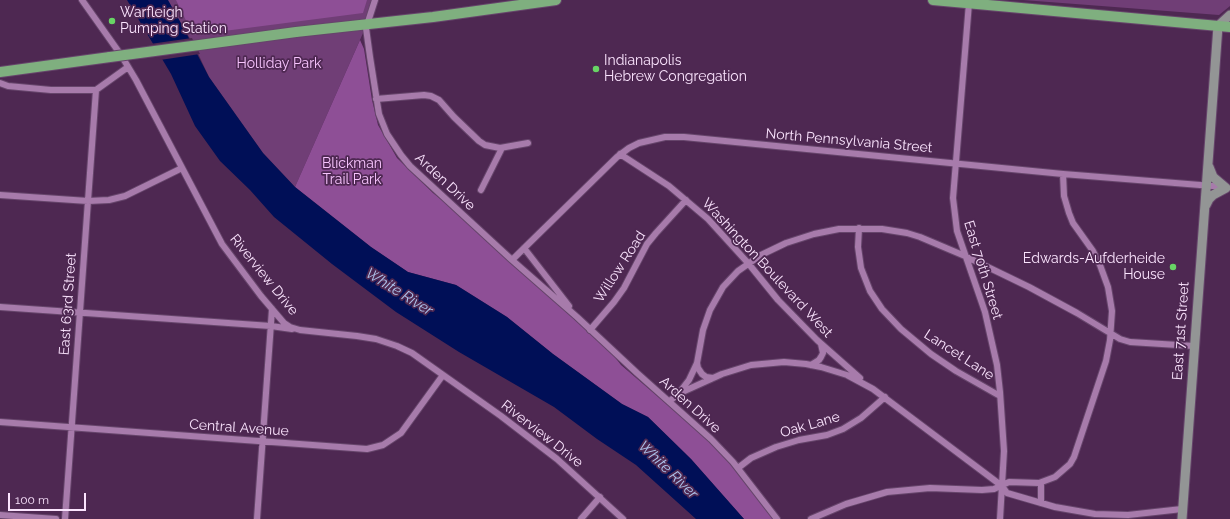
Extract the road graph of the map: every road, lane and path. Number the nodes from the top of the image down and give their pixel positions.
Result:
1 (82, 0) edge
2 (375, 0) edge
3 (556, 0) edge
4 (933, 0) edge
5 (525, 2) edge
6 (969, 3) junction
7 (1230, 15) edge
8 (367, 24) junction
9 (1218, 26) junction
10 (1230, 27) edge
11 (128, 67) junction
12 (0, 72) edge
13 (0, 83) edge
14 (96, 90) junction
15 (376, 99) junction
16 (528, 143) dead end
17 (502, 148) junction
18 (620, 154) junction
19 (956, 163) junction
20 (1208, 164) junction
21 (182, 168) junction
22 (1063, 174) junction
23 (1206, 186) junction
24 (1228, 188) edge
25 (481, 190) dead end
26 (0, 195) edge
27 (686, 200) junction
28 (88, 201) junction
29 (1204, 209) junction
30 (859, 228) junction
31 (524, 248) junction
32 (965, 256) junction
33 (512, 260) junction
34 (748, 263) junction
35 (0, 307) edge
36 (272, 310) junction
37 (80, 313) junction
38 (577, 317) junction
39 (271, 326) junction
40 (304, 330) junction
41 (590, 330) junction
42 (1111, 334) junction
43 (821, 344) junction
44 (1194, 346) junction
45 (698, 363) junction
46 (812, 365) junction
47 (443, 375) junction
48 (713, 378) junction
49 (873, 389) junction
50 (679, 393) junction
51 (1000, 396) junction
52 (885, 398) junction
53 (670, 401) junction
54 (0, 422) edge
55 (71, 427) junction
56 (262, 442) junction
57 (738, 468) junction
58 (1042, 483) junction
59 (1002, 486) junction
60 (600, 497) junction
61 (1041, 503) junction
62 (1182, 509) junction
63 (0, 515) edge
64 (56, 519) edge
65 (65, 519) edge
66 (257, 519) edge
67 (581, 519) edge
68 (623, 519) edge
69 (777, 519) edge
70 (811, 519) edge
71 (1000, 519) edge
72 (1182, 519) edge

1 - 11 street, Riverview Drive
2 - 8 street
3 - 5 main road
4 - 6 main road
5 - 8 main road
6 - 9 main road
6 - 19 street, East 70th Street
7 - 9 main road
8 - 12 main road, bridge
8 - 15 street, Arden Drive
9 - 10 main road
9 - 20 main road, East 71st Street
11 - 14 street
11 - 21 street, Riverview Drive
13 - 14 street
14 - 28 street, East 63rd Street
15 - 17 street
15 - 33 street, Arden Drive
16 - 17 street
17 - 25 street
18 - 19 street, North Pennsylvania Street
18 - 27 street, Washington Boulevard West
18 - 31 street, North Pennsylvania Street
19 - 22 street, North Pennsylvania Street
19 - 32 street, East 70th Street
20 - 23 main road, East 71st Street
20 - 24 main road
21 - 28 street
21 - 36 street, Riverview Drive
22 - 23 street, North Pennsylvania Street
22 - 42 street
23 - 24 street, North Pennsylvania Street
23 - 29 main road, East 71st Street
24 - 29 main road
26 - 28 street
27 - 34 street, Washington Boulevard West
27 - 41 street, Willow Road
28 - 37 street, East 63rd Street
29 - 44 main road, East 71st Street
30 - 32 street
30 - 34 street
30 - 51 street, Lancet Lane
31 - 33 street, North Pennsylvania Street
31 - 38 street, Arden Drive
32 - 42 street
32 - 51 street, East 70th Street
33 - 38 street, Arden Drive
34 - 43 street, Washington Boulevard West
34 - 45 street
35 - 37 street
36 - 39 street
36 - 40 street, Riverview Drive
37 - 39 street
37 - 55 street, East 63rd Street
38 - 41 street, Arden Drive
39 - 40 street
39 - 56 street
40 - 47 street, Riverview Drive
41 - 53 street, Arden Drive
42 - 44 street
42 - 58 street
43 - 46 street
43 - 49 street, Washington Boulevard West
44 - 62 main road, East 71st Street
45 - 48 street
45 - 50 street
46 - 48 street
46 - 49 street
47 - 56 street, Central Avenue
47 - 60 street, Riverview Drive
48 - 50 street
49 - 52 street
50 - 53 street
51 - 59 street, East 70th Street
52 - 57 street, Oak Lane
52 - 59 street
53 - 57 street, Arden Drive
54 - 55 street, Central Avenue
55 - 56 street, Central Avenue
55 - 65 street, East 63rd Street
56 - 66 street
57 - 69 street, Arden Drive
58 - 59 street
58 - 61 street
59 - 61 street
59 - 70 street
59 - 71 street, East 70th Street
60 - 67 street
60 - 68 street, Riverview Drive
61 - 62 street
62 - 72 main road, East 71st Street
63 - 64 street

